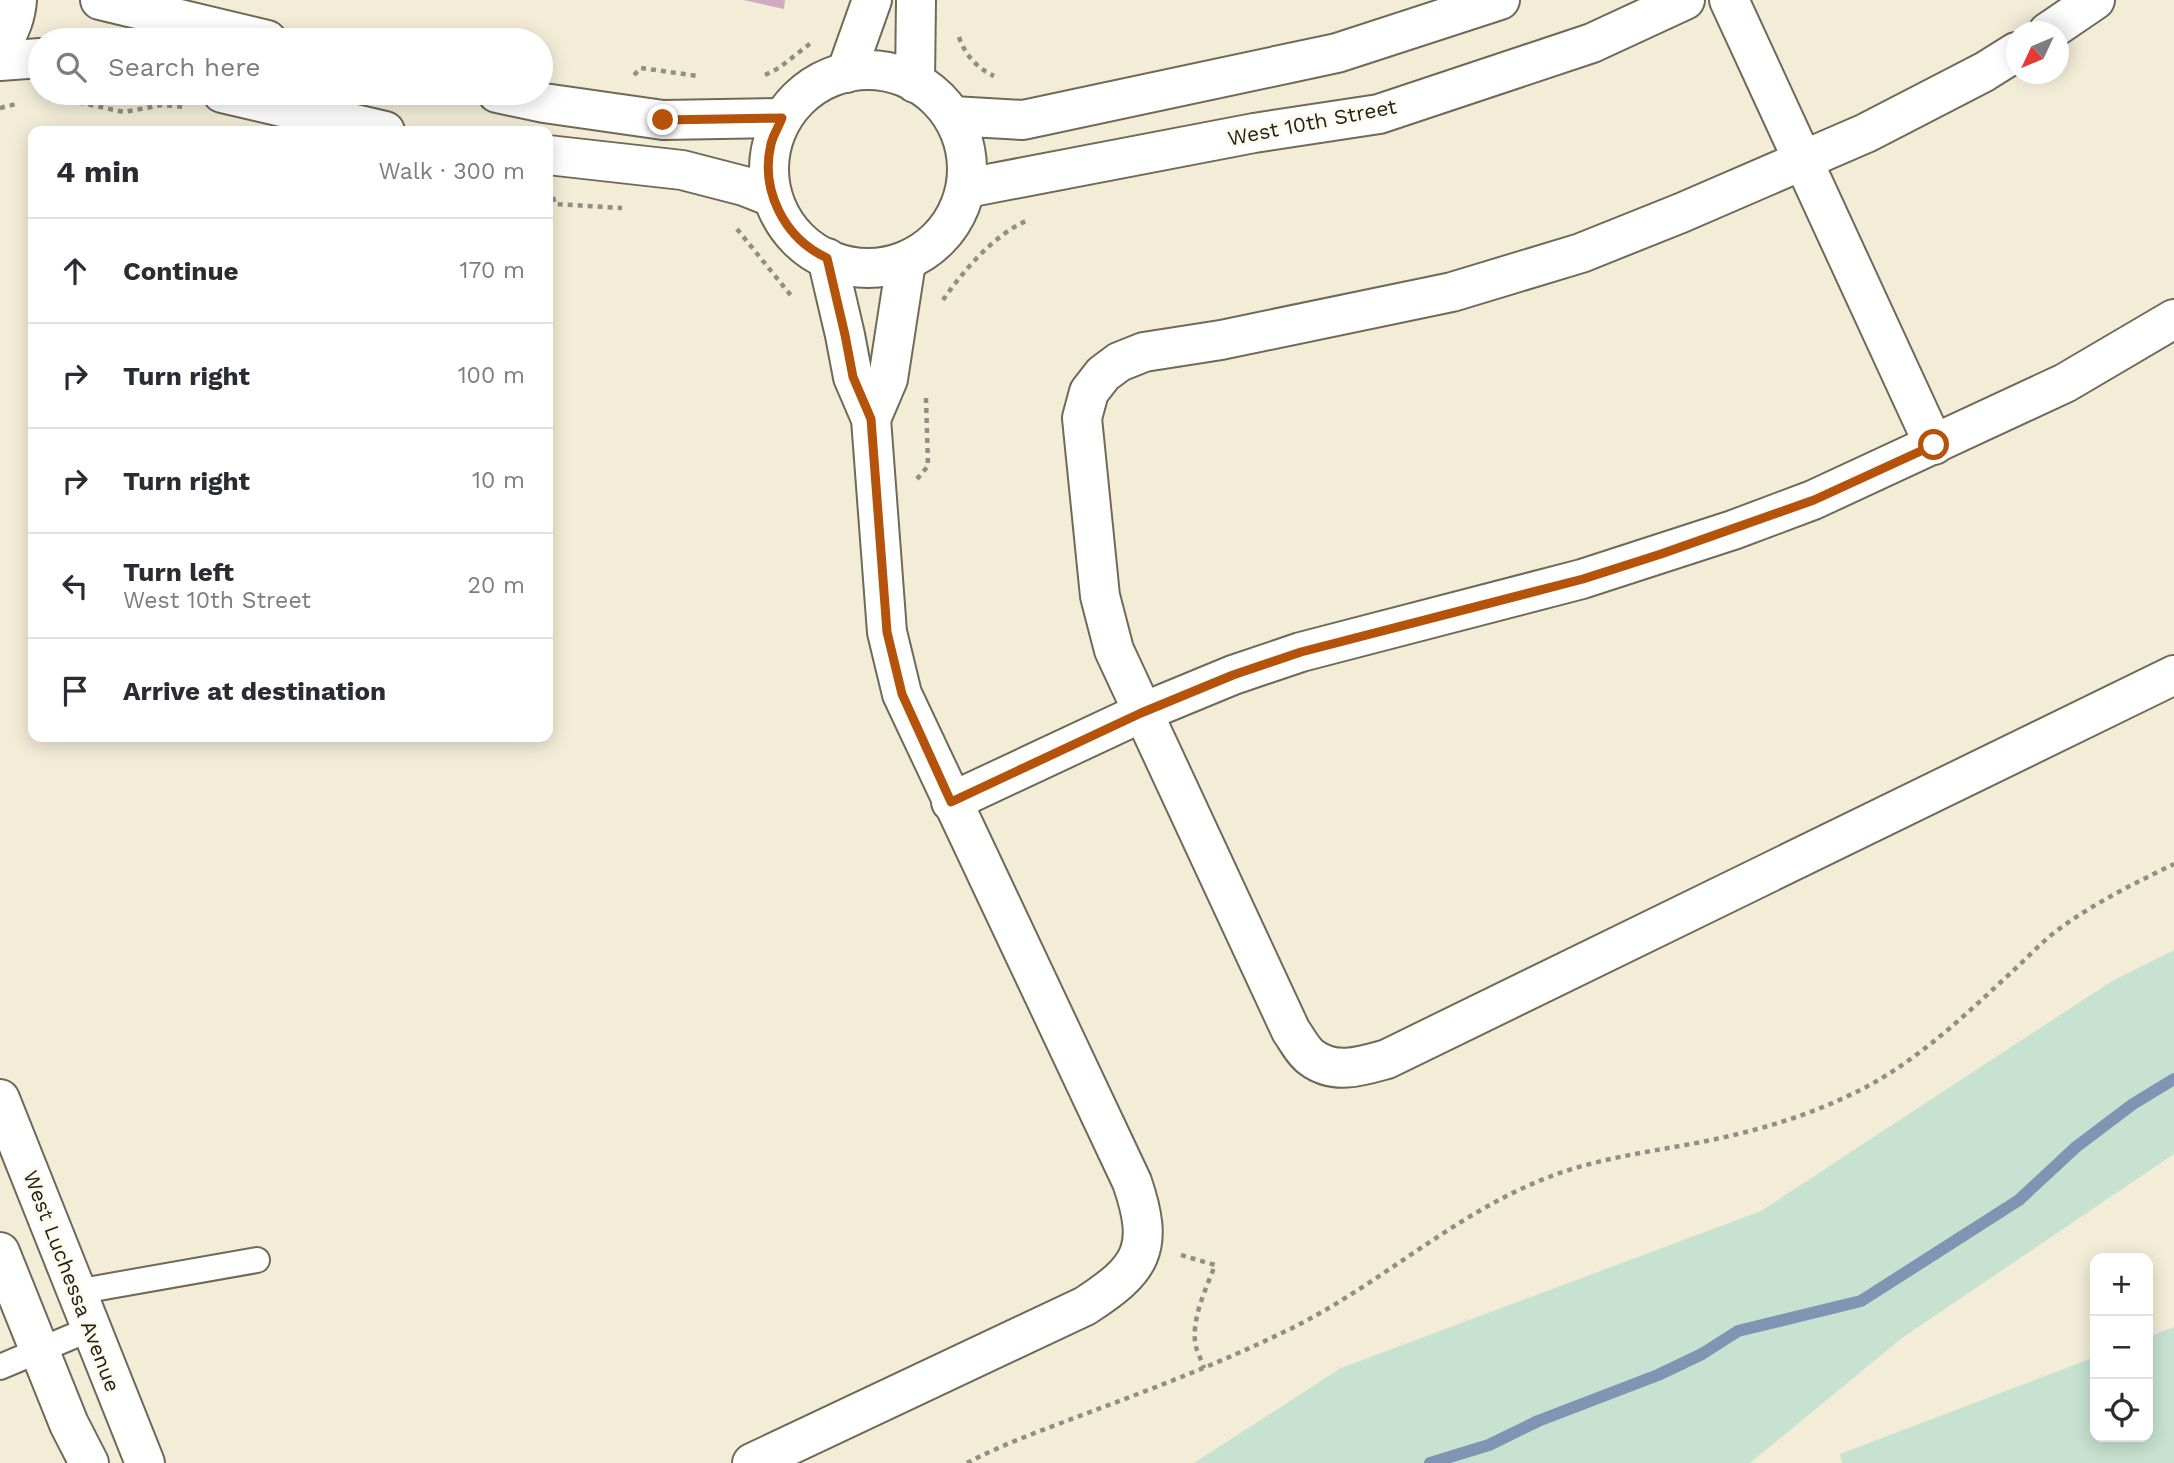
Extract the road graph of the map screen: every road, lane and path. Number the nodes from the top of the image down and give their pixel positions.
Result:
1 (17, 0) edge
2 (100, 0) edge
3 (872, 0) edge
4 (916, 0) edge
5 (1500, 0) edge
6 (1685, 0) edge
7 (1729, 0) edge
8 (2095, 0) edge
9 (2064, 21) edge
10 (217, 28) edge
11 (957, 31) dead end
12 (820, 33) dead end
13 (0, 45) edge
14 (2006, 58) edge
15 (28, 59) edge
16 (0, 61) edge
17 (641, 68) dead end
18 (846, 73) junction
19 (702, 76) dead end
20 (760, 78) dead end
21 (1001, 80) dead end
22 (915, 83) junction
23 (24, 102) dead end
24 (553, 104) edge
25 (91, 105) edge
26 (273, 105) edge
27 (0, 108) edge
28 (124, 112) dead end
29 (953, 116) junction
30 (782, 118) junction
31 (364, 126) edge
32 (553, 156) edge
33 (1803, 161) junction
34 (967, 188) junction
35 (772, 197) junction
36 (555, 204) dead end
37 (623, 208) dead end
38 (1030, 219) dead end
39 (736, 227) dead end
40 (827, 258) junction
41 (906, 262) junction
42 (797, 303) dead end
43 (939, 311) dead end
44 (2174, 319) edge
45 (926, 393) dead end
46 (871, 419) junction
47 (1934, 445) junction
48 (928, 466) dead end
49 (2174, 675) edge
50 (1141, 713) junction
51 (951, 802) junction
52 (2174, 864) edge
53 (0, 1099) edge
54 (0, 1252) edge
55 (257, 1260) dead end
56 (1215, 1265) dead end
57 (76, 1292) junction
58 (90, 1329) junction
59 (40, 1350) junction
60 (0, 1367) edge
61 (1204, 1368) junction
62 (89, 1463) edge
63 (145, 1463) edge
64 (751, 1463) edge
65 (967, 1463) edge

1 - 13 street
2 - 10 street
3 - 18 street
4 - 22 street
5 - 29 street
6 - 34 street, West 10th Street
7 - 33 street
8 - 9 street
11 - 21 path
12 - 20 path
14 - 33 street
15 - 16 street
17 - 19 path
18 - 22 street
18 - 30 street
22 - 29 street
23 - 27 path
24 - 30 street
25 - 28 path
26 - 31 street
29 - 34 street
30 - 35 street
32 - 35 street
33 - 47 street
33 - 50 street
34 - 41 street
35 - 40 street
36 - 37 path
38 - 43 path
39 - 42 path
40 - 41 street
40 - 46 street
41 - 46 street
44 - 47 street
45 - 48 path
46 - 51 street
47 - 50 street
49 - 50 street
50 - 51 street
51 - 64 street
52 - 61 path
53 - 57 street, West Luchessa Avenue
54 - 59 street
55 - 57 lane
56 - 61 path
57 - 58 street, West Luchessa Avenue
58 - 59 lane
58 - 63 street, West Luchessa Avenue
59 - 60 lane
59 - 62 street
61 - 65 path

